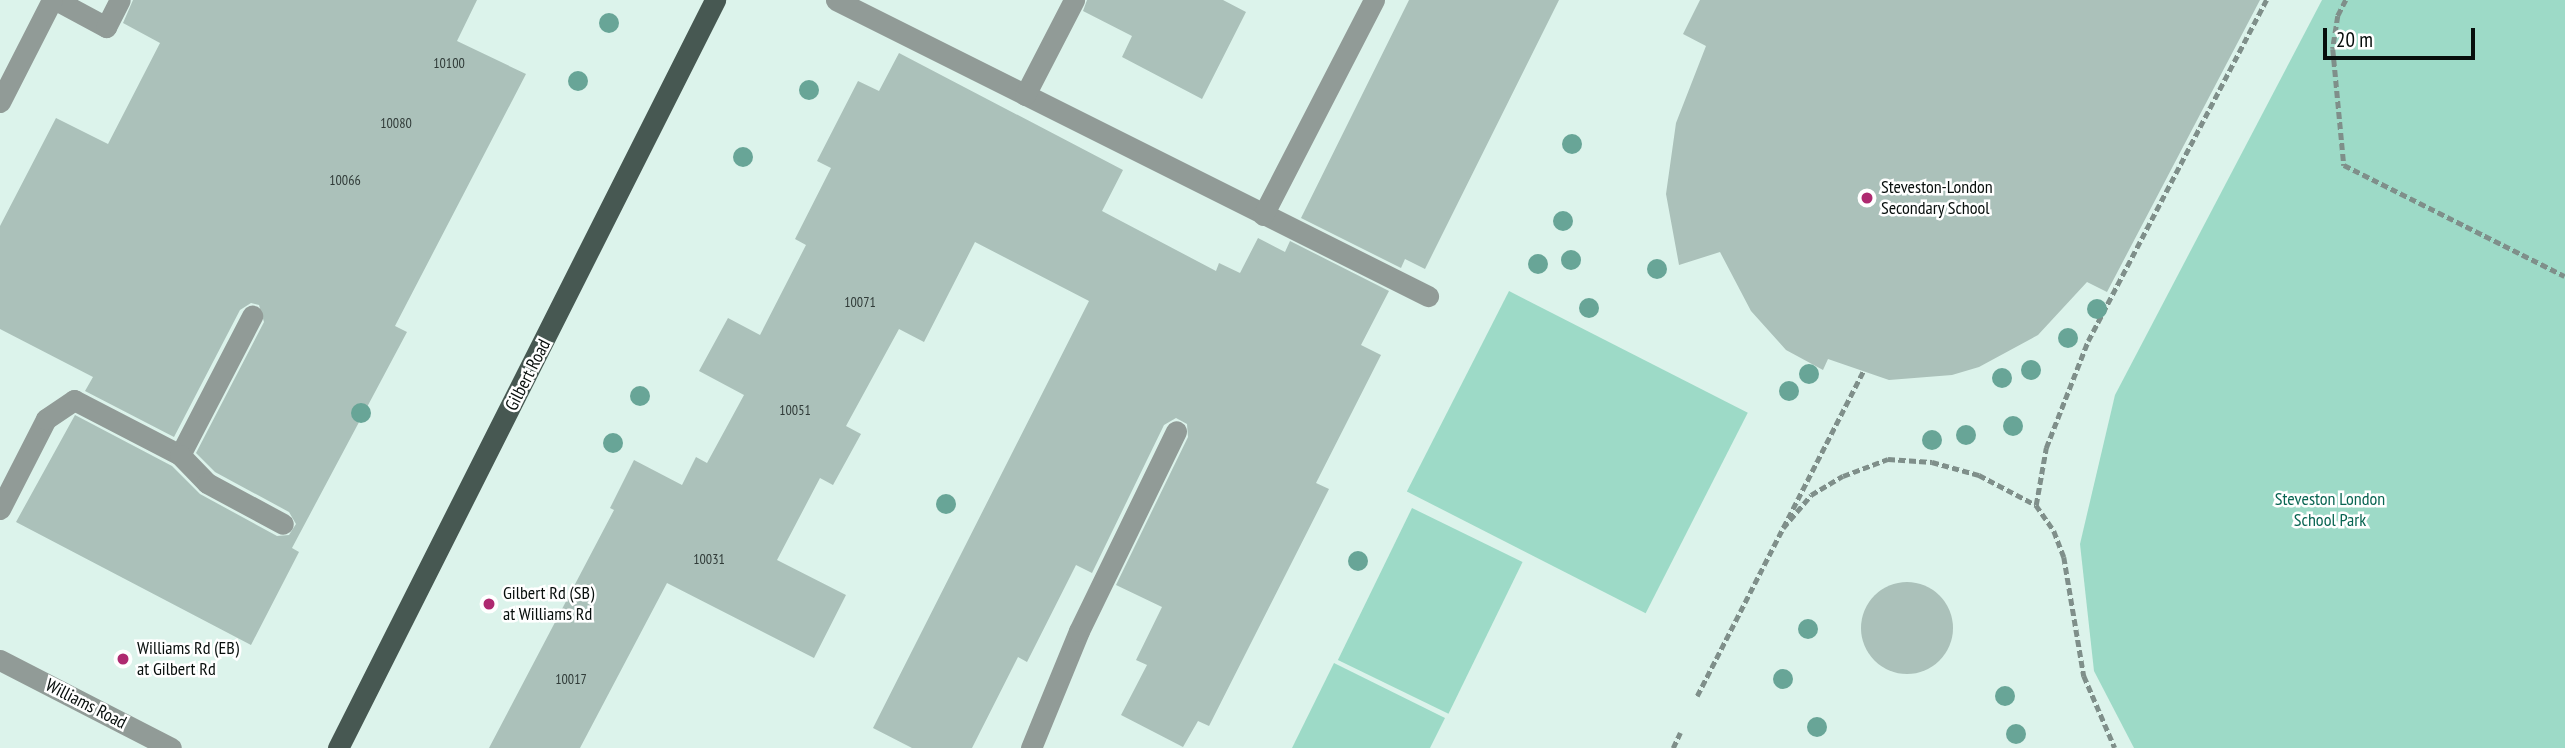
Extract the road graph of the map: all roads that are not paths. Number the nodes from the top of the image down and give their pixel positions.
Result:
1 (54, 0) edge
2 (120, 0) edge
3 (715, 0) edge
4 (836, 0) edge
5 (1074, 0) edge
6 (1374, 0) edge
7 (1026, 95) junction
8 (0, 103) edge
9 (1263, 215) junction
10 (1427, 296) dead end
11 (252, 316) dead end
12 (1176, 431) dead end
13 (180, 455) junction
14 (0, 509) edge
15 (283, 524) dead end
16 (0, 660) edge
17 (171, 748) edge
18 (338, 748) edge
19 (1031, 748) edge

1 - 2 street
1 - 8 street
3 - 18 main road, Gilbert Road
4 - 7 street
5 - 7 street
6 - 9 street
7 - 9 street
9 - 10 street
11 - 13 street
12 - 19 street
13 - 14 street
13 - 15 street
16 - 17 street, Williams Road

